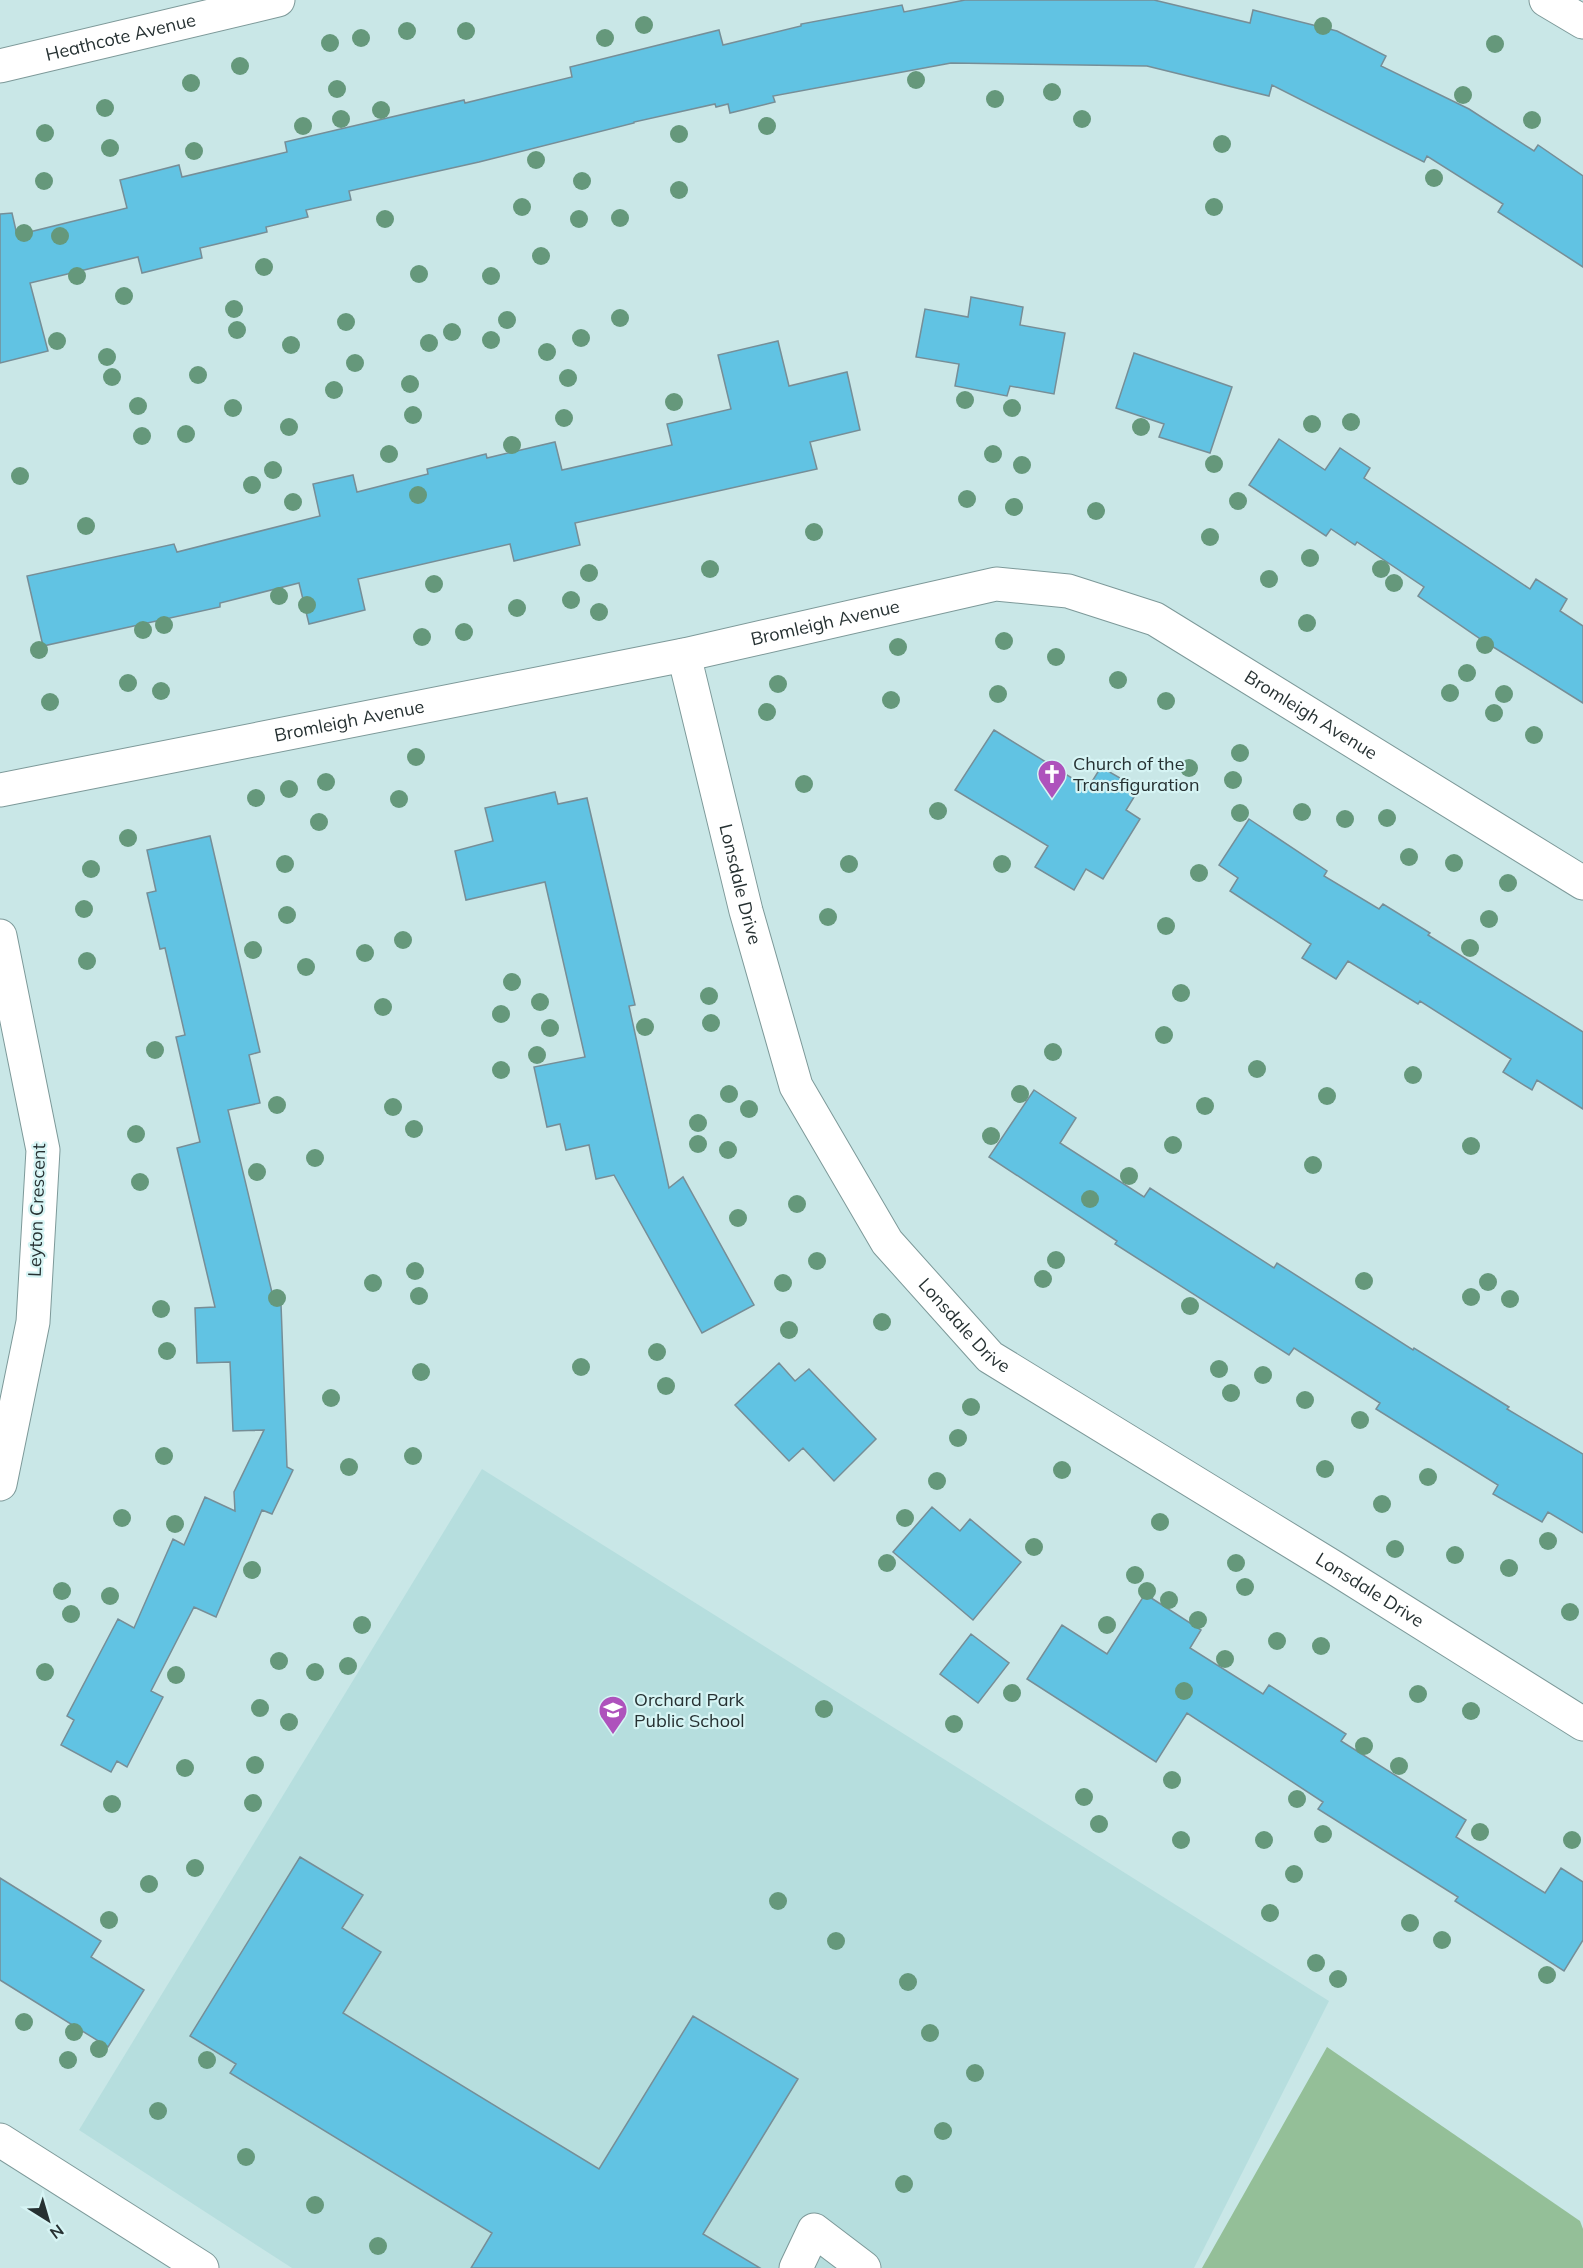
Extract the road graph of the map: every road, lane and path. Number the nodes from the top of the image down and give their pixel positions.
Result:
1 (278, 0) edge
2 (1546, 0) edge
3 (1583, 22) edge
4 (0, 66) edge
5 (684, 655) junction
6 (0, 790) edge
7 (1583, 884) edge
8 (0, 936) edge
9 (0, 1484) edge
10 (1583, 1724) edge
11 (0, 2140) edge
12 (202, 2268) edge
13 (796, 2268) edge
14 (864, 2268) edge

1 - 4 street, Heathcote Avenue
2 - 3 street
5 - 6 street, Bromleigh Avenue
5 - 7 street, Bromleigh Avenue
5 - 10 street, Lonsdale Drive
8 - 9 street, Leyton Crescent
11 - 12 street
13 - 14 street

